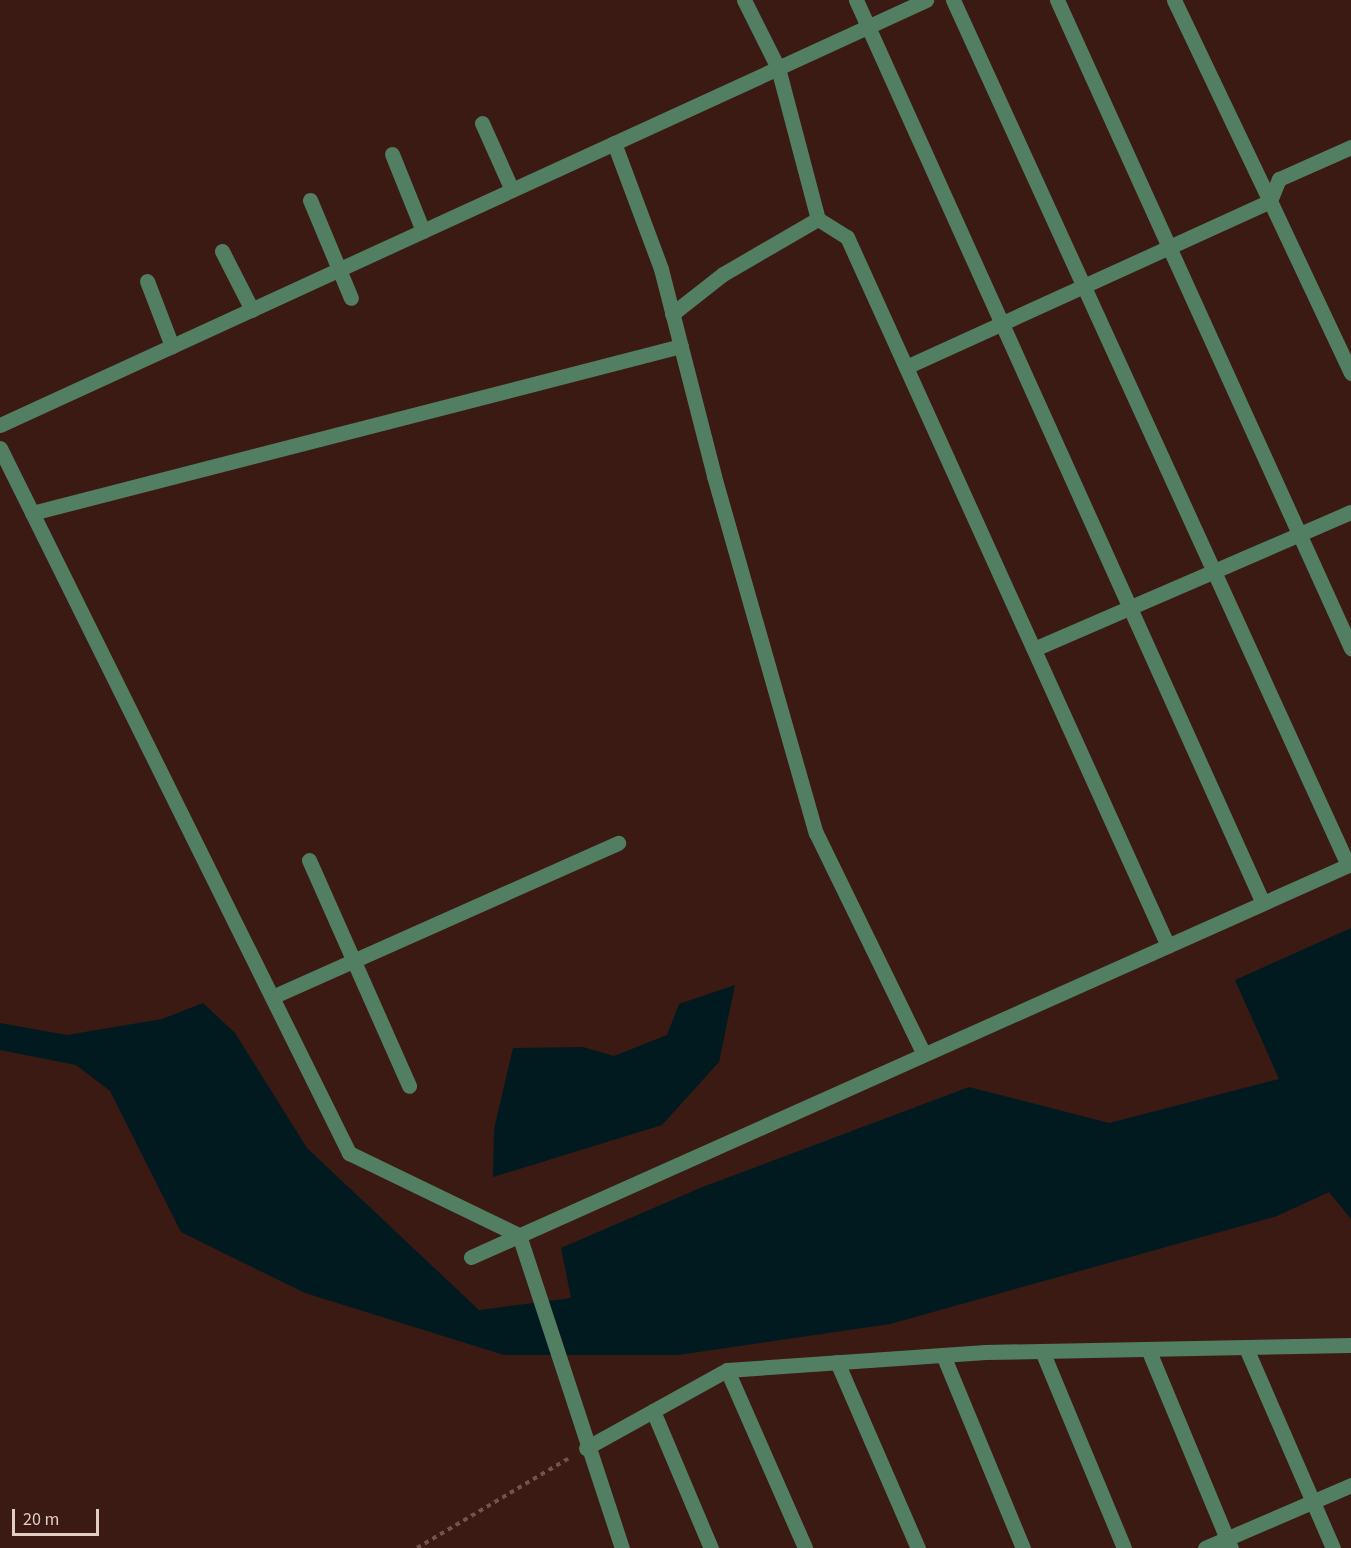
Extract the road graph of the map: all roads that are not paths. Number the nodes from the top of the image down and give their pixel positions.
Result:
1 (744, 0) edge
2 (856, 0) edge
3 (926, 0) edge
4 (953, 0) edge
5 (1057, 0) edge
6 (1174, 0) edge
7 (868, 27) junction
8 (778, 68) junction
9 (482, 123) dead end
10 (614, 143) junction
11 (1351, 147) edge
12 (392, 154) dead end
13 (512, 190) junction
14 (310, 200) dead end
15 (1270, 201) junction
16 (818, 219) junction
17 (423, 231) junction
18 (1169, 246) junction
19 (222, 251) dead end
20 (341, 269) junction
21 (147, 281) dead end
22 (1083, 286) junction
23 (351, 298) dead end
24 (252, 310) junction
25 (672, 314) junction
26 (1001, 323) junction
27 (172, 346) junction
28 (681, 346) junction
29 (906, 367) junction
30 (1351, 373) edge
31 (0, 425) edge
32 (0, 448) edge
33 (1351, 512) edge
34 (32, 513) junction
35 (1300, 534) junction
36 (1214, 571) junction
37 (1130, 608) junction
38 (1351, 648) edge
39 (1034, 649) junction
40 (618, 843) dead end
41 (309, 860) dead end
42 (1349, 864) edge
43 (1263, 903) junction
44 (1168, 946) junction
45 (354, 961) junction
46 (272, 997) junction
47 (924, 1054) junction
48 (409, 1086) dead end
49 (519, 1235) junction
50 (471, 1257) dead end
51 (1246, 1348) junction
52 (1350, 1349) edge
53 (1148, 1350) junction
54 (1042, 1351) junction
55 (943, 1355) junction
56 (837, 1362) junction
57 (727, 1370) junction
58 (653, 1411) junction
59 (586, 1448) junction
60 (1351, 1485) edge
61 (1313, 1502) junction
62 (1229, 1543) edge
63 (622, 1548) edge
64 (711, 1548) edge
65 (805, 1548) edge
66 (918, 1548) edge
67 (1023, 1548) edge
68 (1124, 1548) edge
69 (1205, 1548) edge
70 (1333, 1548) edge

1 - 8 street
2 - 7 street
3 - 7 street
4 - 22 street
5 - 18 street
6 - 15 street
7 - 8 street
7 - 26 street
8 - 10 street
8 - 16 street
9 - 13 street
10 - 13 street
10 - 25 street
11 - 15 street
12 - 17 street
13 - 17 street
14 - 20 street
15 - 18 street
15 - 30 street
16 - 25 street
16 - 29 street
17 - 20 street
18 - 22 street
18 - 35 street
19 - 24 street
20 - 23 street
20 - 24 street
21 - 27 street
22 - 26 street
22 - 36 street
24 - 27 street
25 - 28 street
26 - 29 street
26 - 37 street
27 - 31 street
28 - 34 street
28 - 47 street
29 - 39 street
32 - 34 street
33 - 35 street
34 - 46 street
35 - 36 street
35 - 38 street
36 - 37 street
36 - 42 street
37 - 39 street
37 - 43 street
39 - 44 street
40 - 45 street
41 - 45 street
42 - 43 street
43 - 44 street
44 - 47 street
45 - 46 street
45 - 48 street
46 - 49 street
47 - 49 street
49 - 50 street
49 - 59 street
51 - 52 street
51 - 53 street
51 - 61 street
53 - 54 street
53 - 62 street
54 - 55 street
54 - 68 street
55 - 56 street
55 - 67 street
56 - 57 street
56 - 66 street
57 - 58 street
57 - 65 street
58 - 59 street
58 - 64 street
59 - 63 street
60 - 61 street
61 - 62 street
61 - 70 street
62 - 69 street

